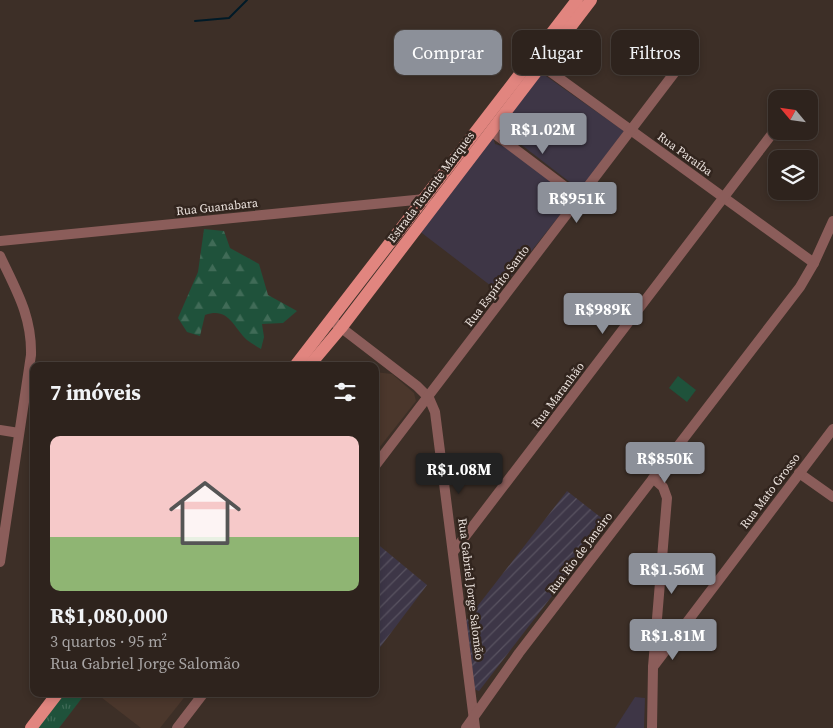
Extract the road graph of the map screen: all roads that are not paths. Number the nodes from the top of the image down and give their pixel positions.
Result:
1 (576, 0) edge
2 (591, 0) edge
3 (568, 30) edge
4 (533, 75) edge
5 (555, 75) edge
6 (674, 75) edge
7 (491, 131) junction
8 (632, 131) junction
9 (768, 139) edge
10 (580, 198) junction
11 (724, 198) junction
12 (429, 202) junction
13 (833, 221) edge
14 (0, 241) edge
15 (0, 256) edge
16 (814, 263) junction
17 (337, 324) junction
18 (299, 362) edge
19 (312, 362) edge
20 (429, 398) junction
21 (833, 429) edge
22 (0, 430) edge
23 (19, 433) junction
24 (379, 461) edge
25 (799, 473) junction
26 (654, 478) junction
27 (833, 497) edge
28 (454, 551) junction
29 (0, 562) edge
30 (656, 634) junction
31 (672, 641) junction
32 (653, 667) junction
33 (45, 697) edge
34 (55, 697) edge
35 (201, 697) edge
36 (474, 723) edge
37 (22, 728) edge
38 (31, 728) edge
39 (177, 728) edge
40 (466, 728) edge
41 (652, 728) edge

1 - 12 main road, Estrada Tenente Marques
2 - 3 main road, Estrada Tenente Marques
4 - 7 main road, Estrada Tenente Marques
5 - 8 street, Rua Paraíba
6 - 8 street, Rua Espírito Santo
7 - 10 street
7 - 12 main road, Estrada Tenente Marques
8 - 10 street, Rua Espírito Santo
8 - 11 street, Rua Paraíba
9 - 11 street, Rua Maranhão
10 - 20 street, Rua Espírito Santo
11 - 16 street, Rua Paraíba
11 - 28 street, Rua Maranhão
12 - 14 street, Rua Guanabara
12 - 17 main road, Estrada Tenente Marques
13 - 16 street, Rua Rio de Janeiro
15 - 23 street
16 - 26 street, Rua Rio de Janeiro
17 - 18 main road, Estrada Tenente Marques
17 - 19 main road, Estrada Tenente Marques
17 - 20 street
20 - 24 street, Rua Espírito Santo
20 - 28 street, Rua Gabriel Jorge Salomão
21 - 25 street, Rua Mato Grosso
22 - 23 street
23 - 29 street
25 - 27 street
25 - 31 street, Rua Mato Grosso
26 - 30 street
26 - 36 street, Rua Rio de Janeiro
28 - 36 street, Rua Gabriel Jorge Salomão
30 - 31 street
30 - 32 street
31 - 32 street, Rua Mato Grosso
32 - 41 street
33 - 37 main road
34 - 38 main road
35 - 39 street
36 - 40 street, Rua Rio de Janeiro

